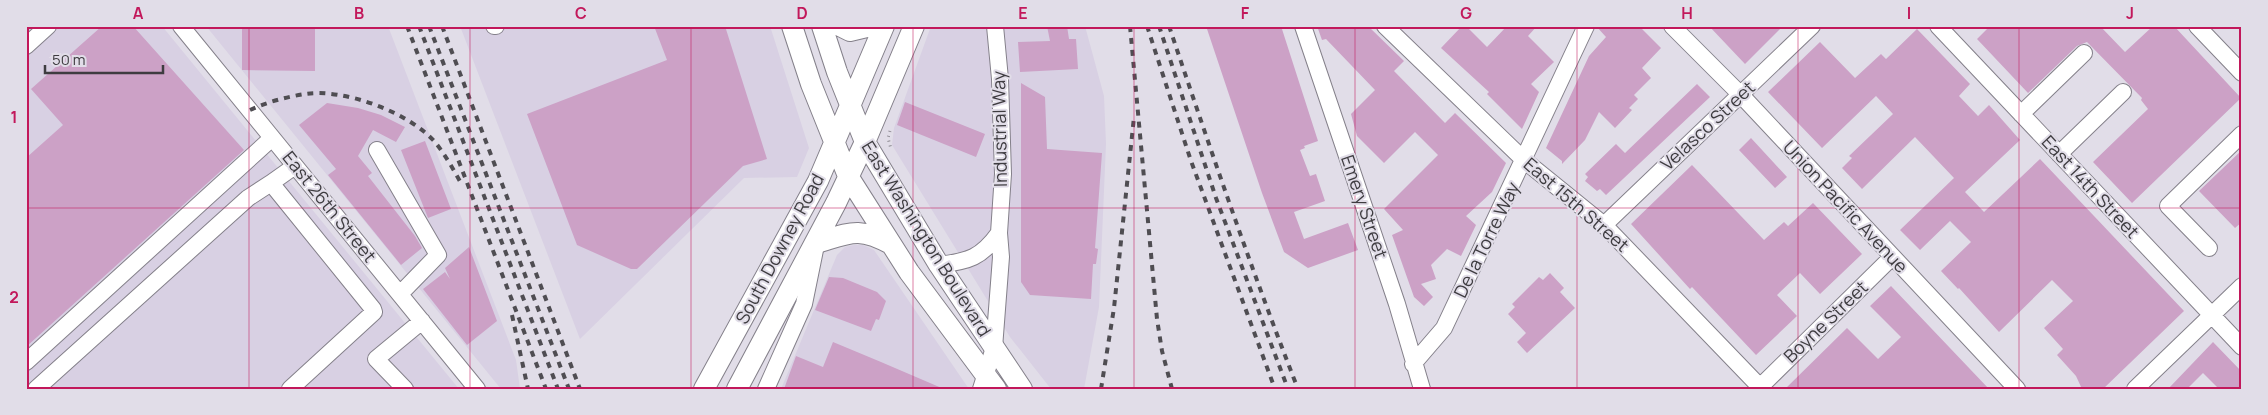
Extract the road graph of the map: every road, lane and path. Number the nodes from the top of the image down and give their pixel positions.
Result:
1 (48, 26) edge
2 (181, 26) edge
3 (792, 26) edge
4 (822, 26) edge
5 (840, 26) edge
6 (871, 26) edge
7 (884, 26) edge
8 (914, 26) edge
9 (995, 26) edge
10 (1303, 26) edge
11 (1385, 26) edge
12 (1586, 26) edge
13 (1672, 26) edge
14 (1812, 26) edge
15 (1938, 26) edge
16 (2197, 26) edge
17 (26, 46) edge
18 (2084, 53) dead end
19 (2242, 73) edge
20 (2123, 92) dead end
21 (1741, 95) junction
22 (851, 106) junction
23 (2022, 114) junction
24 (888, 127) dead end
25 (2242, 134) edge
26 (272, 138) junction
27 (865, 142) junction
28 (834, 145) junction
29 (377, 150) dead end
30 (889, 151) dead end
31 (2059, 154) junction
32 (1525, 160) junction
33 (295, 166) junction
34 (848, 176) junction
35 (271, 183) junction
36 (1604, 225) junction
37 (999, 233) junction
38 (816, 243) junction
39 (891, 244) junction
40 (2208, 248) dead end
41 (1892, 257) junction
42 (939, 265) junction
43 (2242, 286) edge
44 (400, 294) junction
45 (2212, 315) junction
46 (422, 321) junction
47 (2242, 347) edge
48 (994, 348) junction
49 (26, 362) edge
50 (1413, 364) junction
51 (987, 384) edge
52 (1761, 388) edge
53 (36, 389) edge
54 (290, 389) edge
55 (405, 389) edge
56 (477, 389) edge
57 (704, 389) edge
58 (737, 389) edge
59 (766, 389) edge
60 (1022, 389) edge
61 (1422, 389) edge
62 (2018, 389) edge
63 (2134, 389) edge

1 - 17 street
2 - 26 street, East 26th Street
3 - 28 main road, East Washington Boulevard
4 - 22 main road, East Washington Boulevard
5 - 6 main road
7 - 22 main road, South Downey Road
8 - 27 main road, South Downey Road
9 - 37 street, Industrial Way
10 - 50 street, Emery Street
11 - 32 street, East 15th Street
12 - 32 street, De la Torre Way
13 - 21 street, Union Pacific Avenue
14 - 21 street, Velasco Street
15 - 23 street, East 14th Street
16 - 19 street
18 - 23 street
20 - 31 street
21 - 36 street, Velasco Street
21 - 41 street, Union Pacific Avenue
22 - 27 main road, East Washington Boulevard
22 - 28 main road, South Downey Road
23 - 31 street, East 14th Street
24 - 30 path
25 - 40 street
26 - 33 street, East 26th Street
26 - 49 street
27 - 34 main road, South Downey Road
27 - 42 main road, East Washington Boulevard
28 - 34 main road, East Washington Boulevard
28 - 57 main road, South Downey Road
29 - 44 street
31 - 45 street, East 14th Street
32 - 36 street, East 15th Street
32 - 50 street, De la Torre Way
33 - 35 street
33 - 44 street, East 26th Street
34 - 38 main road, South Downey Road
34 - 39 main road, East Washington Boulevard
35 - 53 street
35 - 54 street
36 - 52 street, East 15th Street
37 - 42 street
37 - 48 street, Industrial Way
38 - 39 main road
38 - 58 main road, South Downey Road
38 - 59 street
39 - 51 main road, East Washington Boulevard
41 - 52 street, Boyne Street
41 - 62 street, Union Pacific Avenue
42 - 48 main road, East Washington Boulevard
43 - 45 street
44 - 46 street, East 26th Street
45 - 47 street, East 14th Street
45 - 63 street
46 - 55 street
46 - 56 street, East 26th Street
48 - 51 street, Industrial Way
48 - 60 main road, East Washington Boulevard
50 - 61 street, Emery Street

